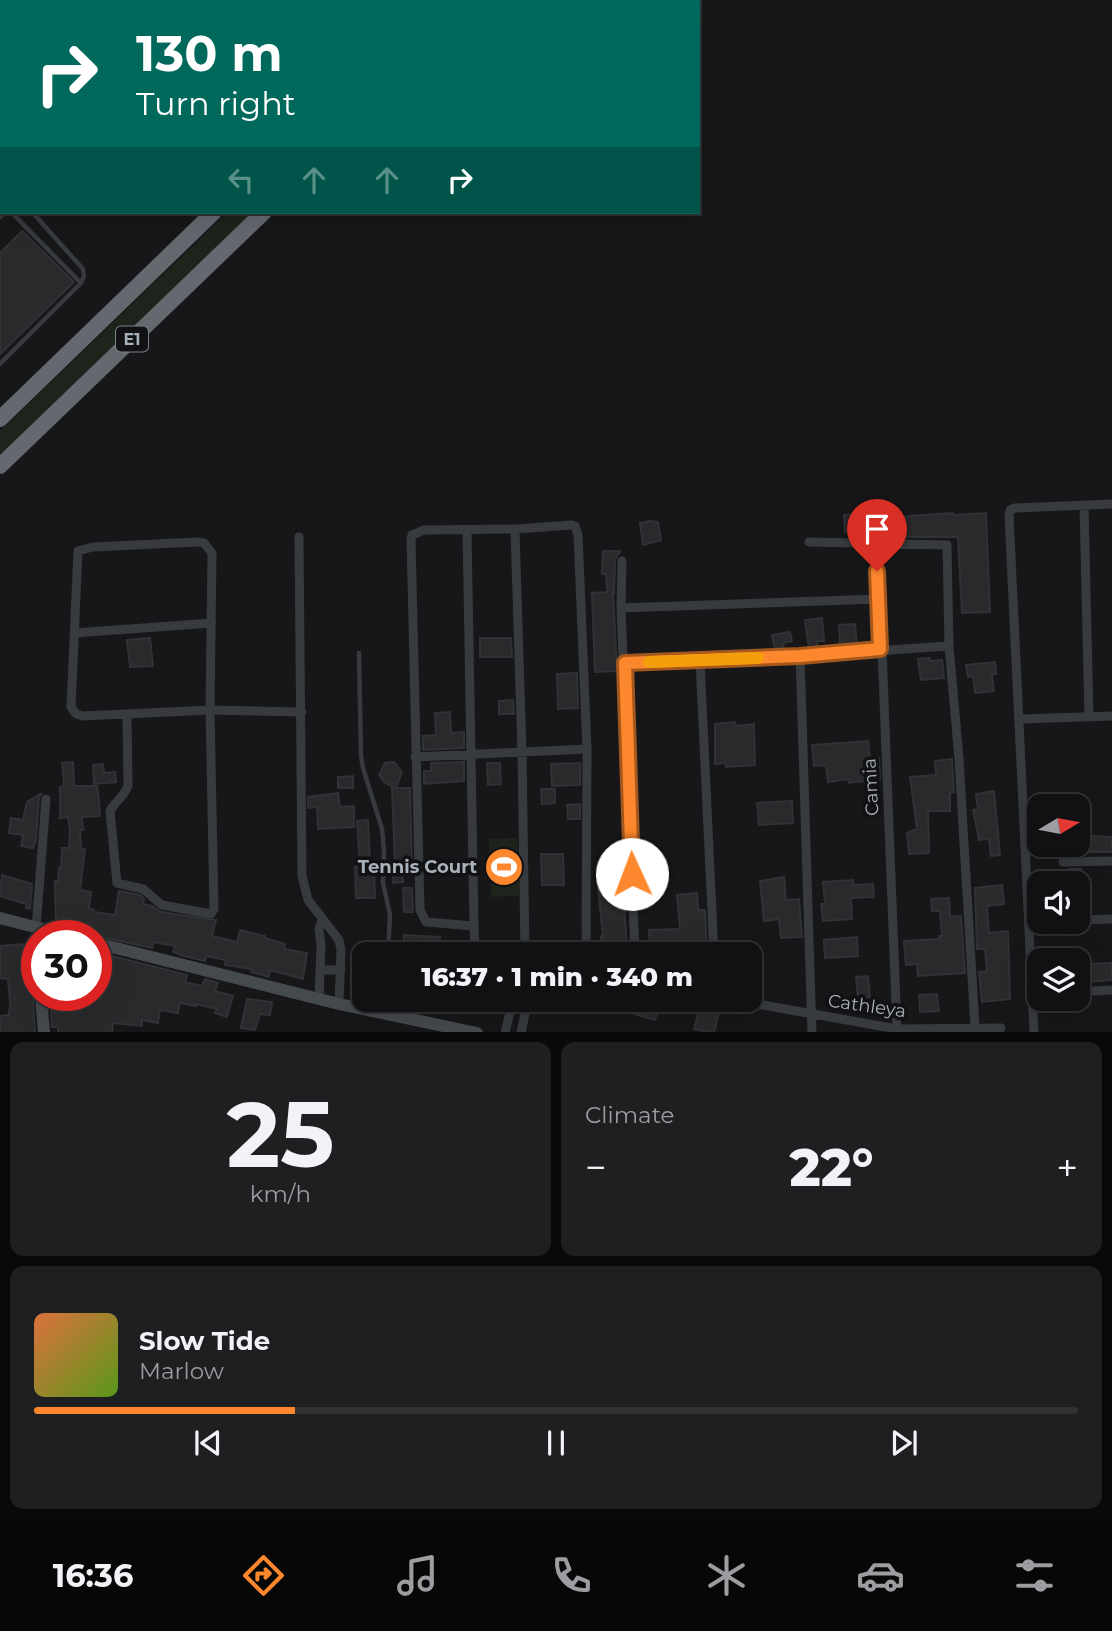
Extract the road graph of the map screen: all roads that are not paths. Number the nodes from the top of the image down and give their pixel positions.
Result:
1 (10, 214) edge
2 (34, 214) edge
3 (212, 214) edge
4 (262, 214) edge
5 (81, 283) junction
6 (0, 364) edge
7 (0, 419) edge
8 (0, 466) edge
9 (1112, 504) edge
10 (1084, 505) junction
11 (467, 530) junction
12 (515, 530) junction
13 (299, 537) dead end
14 (809, 542) dead end
15 (874, 544) junction
16 (622, 561) dead end
17 (880, 599) junction
18 (621, 608) junction
19 (212, 623) junction
20 (74, 633) junction
21 (948, 646) junction
22 (880, 649) junction
23 (359, 653) dead end
24 (800, 656) junction
25 (700, 661) junction
26 (625, 663) junction
27 (211, 710) junction
28 (302, 712) junction
29 (127, 715) junction
30 (1112, 716) edge
31 (1089, 717) junction
32 (1021, 719) junction
33 (587, 749) junction
34 (522, 752) junction
35 (469, 755) junction
36 (415, 757) junction
37 (46, 799) dead end
38 (1063, 862) dead end
39 (1112, 862) edge
40 (0, 918) edge
41 (322, 919) junction
42 (1112, 919) edge
43 (38, 920) edge
44 (1090, 920) edge
45 (21, 926) edge
46 (474, 926) junction
47 (389, 942) edge
48 (474, 942) edge
49 (525, 942) edge
50 (586, 942) edge
51 (635, 942) edge
52 (713, 942) edge
53 (112, 947) edge
54 (320, 970) junction
55 (341, 970) junction
56 (1094, 990) dead end
57 (1112, 990) edge
58 (319, 999) junction
59 (339, 1004) junction
60 (352, 1005) edge
61 (762, 1005) edge
62 (42, 1011) edge
63 (405, 1012) edge
64 (510, 1012) edge
65 (525, 1012) edge
66 (812, 1014) junction
67 (975, 1027) junction
68 (1001, 1028) dead end
69 (897, 1029) junction
70 (44, 1032) edge
71 (477, 1032) edge
72 (505, 1032) edge
73 (520, 1032) edge
74 (812, 1032) edge
75 (1034, 1032) edge

1 - 5 lane
2 - 5 lane
3 - 7 highway, E1
4 - 8 highway, E1
5 - 6 lane
9 - 10 street
10 - 31 street
10 - 32 street
11 - 12 street
11 - 35 street
11 - 36 street
12 - 33 street
12 - 34 street
13 - 28 street
14 - 15 street
15 - 17 street, Camia
15 - 21 street
16 - 18 street
17 - 18 street
17 - 22 street, Camia
18 - 26 street
19 - 20 street
19 - 20 street
19 - 27 street
20 - 29 street
21 - 22 street
21 - 67 street
22 - 24 street
22 - 69 street, Camia
23 - 47 lane
24 - 25 street
24 - 66 street
25 - 26 street
25 - 52 street
26 - 51 street
27 - 28 street
27 - 29 street
27 - 29 street
28 - 41 street
30 - 31 street
31 - 32 street
32 - 75 street
33 - 34 street
33 - 50 street
34 - 35 street
34 - 49 street
35 - 36 street
35 - 46 street
36 - 46 street
37 - 43 street
38 - 39 street
40 - 45 main road
41 - 54 street
41 - 55 street
42 - 44 street
46 - 48 street
53 - 58 main road
54 - 55 street
54 - 58 street
55 - 59 street
56 - 57 street
58 - 59 main road
59 - 60 main road
61 - 66 street, Cathleya
62 - 70 main road
63 - 71 main road
64 - 72 street
65 - 73 street
66 - 69 street, Cathleya
66 - 74 street
67 - 68 street, Cathleya
67 - 69 street, Cathleya

